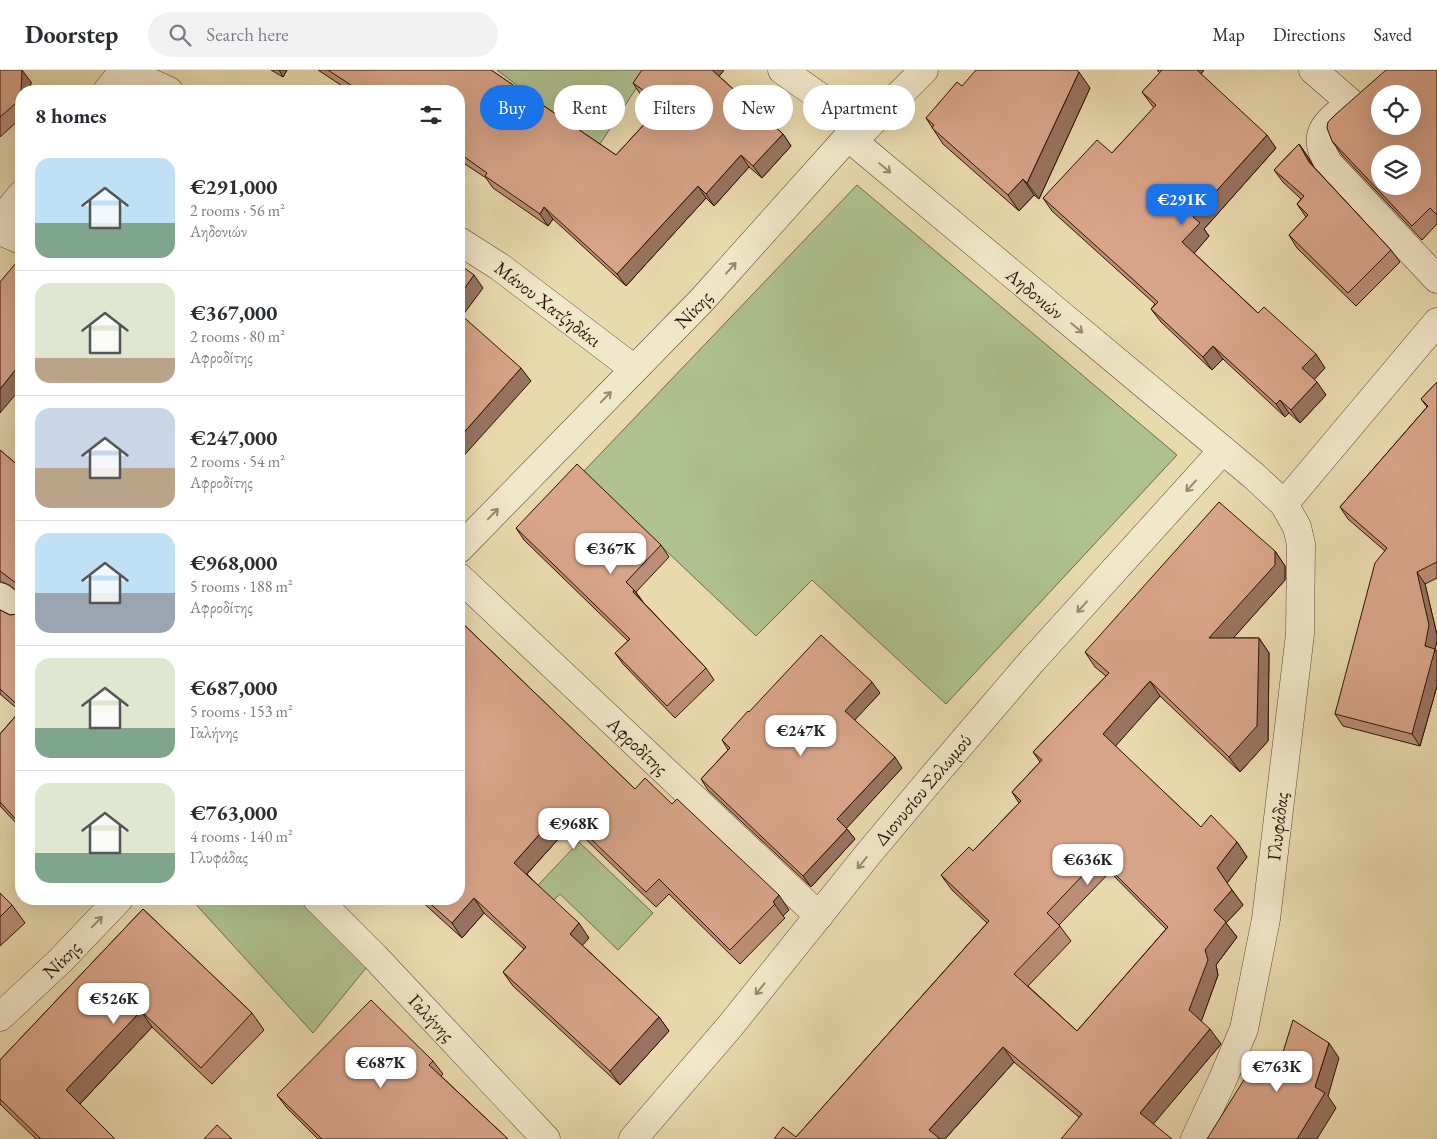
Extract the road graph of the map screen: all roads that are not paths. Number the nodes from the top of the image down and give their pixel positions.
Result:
1 (124, 70) edge
2 (782, 70) edge
3 (924, 70) edge
4 (1314, 70) edge
5 (112, 85) edge
6 (156, 85) edge
7 (856, 133) junction
8 (15, 202) edge
9 (0, 221) edge
10 (0, 231) edge
11 (15, 237) edge
12 (465, 245) edge
13 (1437, 279) edge
14 (1437, 322) edge
15 (634, 369) junction
16 (1224, 450) junction
17 (1284, 504) junction
18 (465, 542) edge
19 (465, 582) edge
20 (0, 597) edge
21 (15, 608) edge
22 (114, 905) edge
23 (322, 905) edge
24 (819, 916) junction
25 (0, 1017) edge
26 (546, 1139) edge
27 (633, 1139) edge
28 (1195, 1139) edge

1 - 5 street
1 - 6 street
2 - 7 street, Αηδονιών
3 - 7 street, Νίκης
4 - 13 street
15 -> 7 street, Νίκης
7 -> 16 street, Αηδονιών
8 - 9 street
10 - 11 street
12 - 15 street, Μάνου Χατζηδάκι
14 - 17 street
18 -> 15 street, Νίκης
16 - 17 street, Αηδονιών
16 -> 24 street, Διονυσίου Σολωμού
17 - 28 street, Γλυφάδας
19 - 24 street, Αφροδίτης
20 - 21 street
25 -> 22 street, Νίκης
23 - 26 street, Γαλήνης
24 -> 27 street, Διονυσίου Σολωμού

